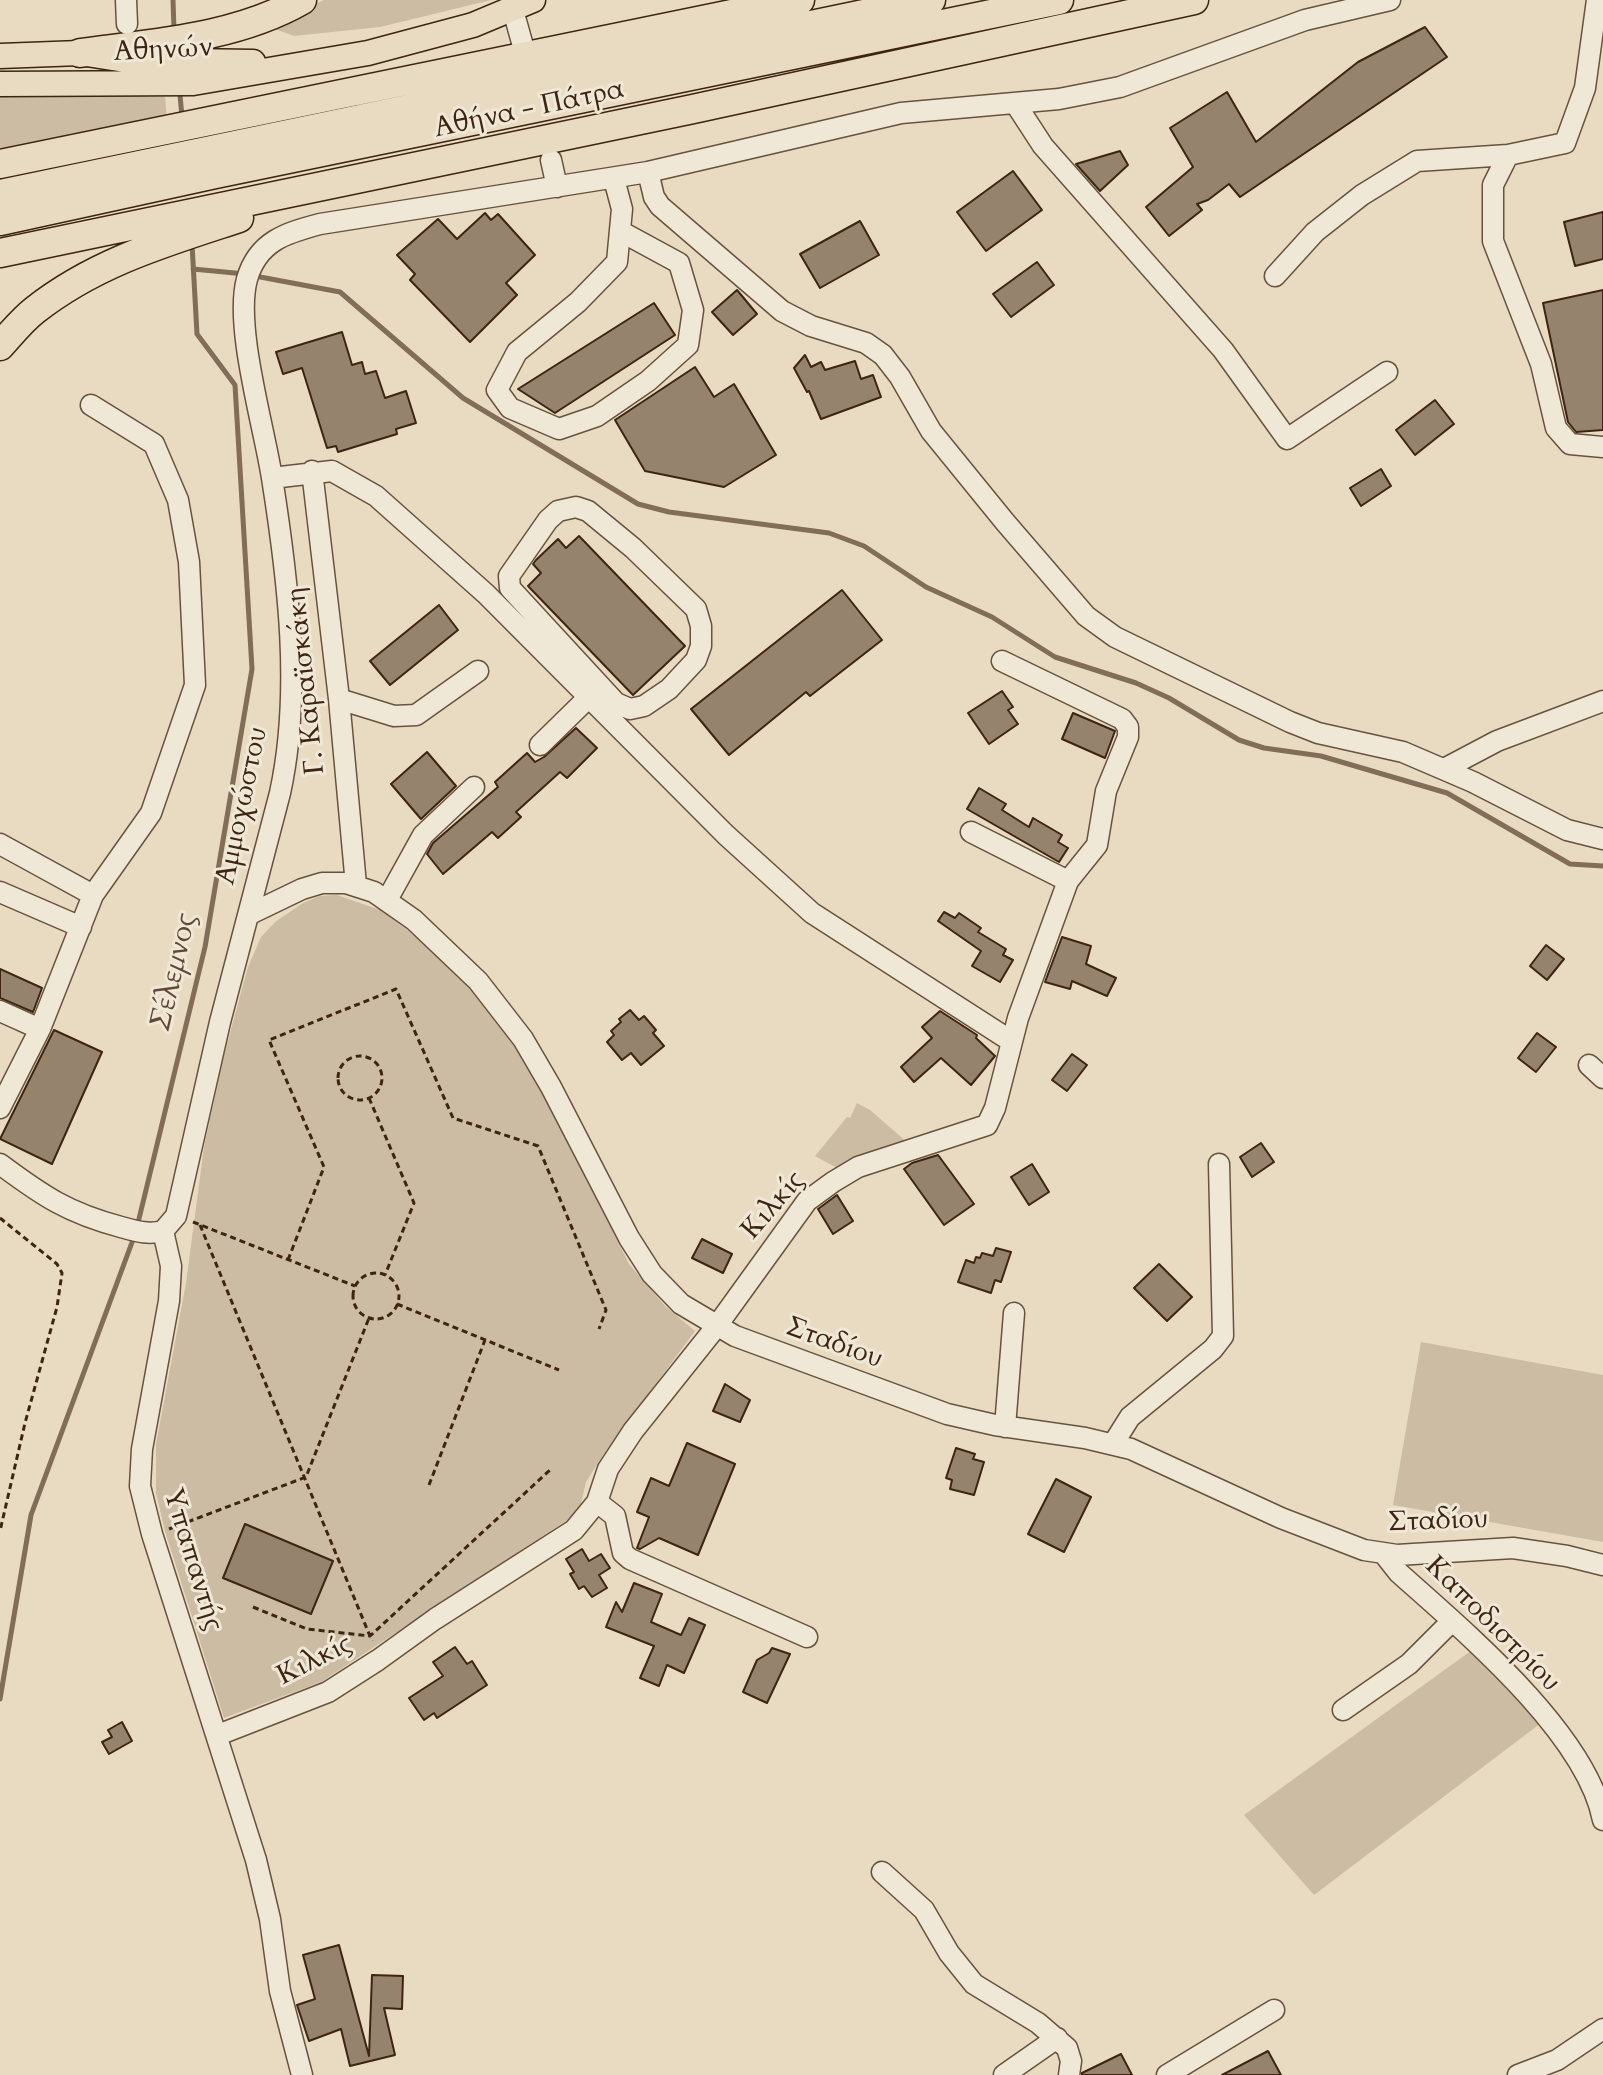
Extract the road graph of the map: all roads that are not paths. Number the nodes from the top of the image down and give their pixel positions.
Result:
1 (126, 0) edge
2 (302, 0) edge
3 (800, 0) edge
4 (931, 0) edge
5 (1059, 0) edge
6 (1194, 0) edge
7 (1390, 0) edge
8 (1597, 0) edge
9 (523, 5) edge
10 (127, 24) dead end
11 (523, 46) dead end
12 (80, 53) junction
13 (0, 56) edge
14 (327, 62) junction
15 (0, 84) edge
16 (1015, 103) junction
17 (1508, 155) junction
18 (551, 160) dead end
19 (0, 164) edge
20 (648, 172) junction
21 (356, 177) junction
22 (614, 179) junction
23 (557, 187) junction
24 (0, 194) edge
25 (0, 221) edge
26 (620, 231) junction
27 (0, 253) edge
28 (1275, 276) dead end
29 (0, 346) edge
30 (1387, 372) dead end
31 (91, 405) dead end
32 (1603, 447) edge
33 (312, 471) junction
34 (272, 478) junction
35 (558, 642) junction
36 (1002, 661) dead end
37 (555, 665) junction
38 (478, 671) dead end
39 (589, 697) junction
40 (339, 699) junction
41 (1603, 701) edge
42 (540, 745) dead end
43 (1444, 769) junction
44 (474, 787) dead end
45 (971, 832) dead end
46 (1603, 839) edge
47 (0, 844) edge
48 (1068, 881) junction
49 (356, 885) junction
50 (0, 892) edge
51 (93, 895) junction
52 (387, 900) junction
53 (248, 915) junction
54 (81, 927) junction
55 (0, 1011) edge
56 (40, 1029) junction
57 (1011, 1041) junction
58 (0, 1108) edge
59 (0, 1164) edge
60 (1219, 1164) dead end
61 (156, 1233) junction
62 (1014, 1313) dead end
63 (716, 1327) junction
64 (1005, 1427) junction
65 (1113, 1444) junction
66 (597, 1502) junction
67 (1384, 1554) junction
68 (1603, 1565) edge
69 (1452, 1621) junction
70 (807, 1637) dead end
71 (1343, 1710) dead end
72 (218, 1735) junction
73 (1603, 1820) edge
74 (882, 1872) dead end
75 (1274, 2010) dead end
76 (1603, 2029) edge
77 (1057, 2038) junction
78 (302, 2075) edge
79 (1004, 2075) edge
80 (1069, 2075) edge
81 (1167, 2075) edge
82 (1518, 2075) edge

1 - 10 street
2 - 12 highway
3 - 19 highway
4 - 24 highway, Αθήνα - Πάτρα
5 - 25 highway, Αθήνα - Πάτρα
6 - 21 highway
7 - 16 street
8 - 17 street
9 - 11 street
9 - 14 main road, Αθηνών
12 - 13 main road, Αθηνών
12 - 14 main road, Αθηνών
14 - 15 main road, Αθηνών
16 - 20 street
16 - 30 street
17 - 28 street
17 - 32 street
18 - 23 street
20 - 22 street
20 - 43 street
21 - 27 highway
21 - 29 highway
22 - 23 street
22 - 26 street
23 - 34 street, Αμμοχώστου
26 - 26 street
31 - 51 street
33 - 34 street
33 - 37 street
33 - 40 street, Γ. Καραϊσκάκη
34 - 53 street, Αμμοχώστου
35 - 35 street
35 - 37 street
36 - 48 street, Κιλκίς
37 - 39 street
38 - 40 street
39 - 42 street
39 - 57 street
40 - 49 street, Γ. Καραϊσκάκη
41 - 43 street
43 - 46 street
44 - 52 street
45 - 48 street
47 - 51 street
48 - 57 street, Κιλκίς
49 - 52 street, Σταδίου
49 - 53 street, Σταδίου
50 - 54 street
51 - 54 street
52 - 63 street, Σταδίου
53 - 61 street, Αμμοχώστου
54 - 56 street
55 - 56 street
56 - 58 street
57 - 63 street, Κιλκίς
59 - 61 street
60 - 65 street
61 - 72 street, Υπαπαντής
62 - 64 street
63 - 64 street, Σταδίου
63 - 66 street, Κιλκίς
64 - 65 street, Σταδίου
65 - 67 street, Σταδίου
66 - 70 street
66 - 72 street, Κιλκίς
67 - 68 street, Σταδίου
67 - 69 street, Καποδιστρίου
69 - 71 street
69 - 73 street, Καποδιστρίου
72 - 78 street, Υπαπαντής
74 - 77 street
75 - 81 street
76 - 82 street
77 - 79 street
77 - 80 street

